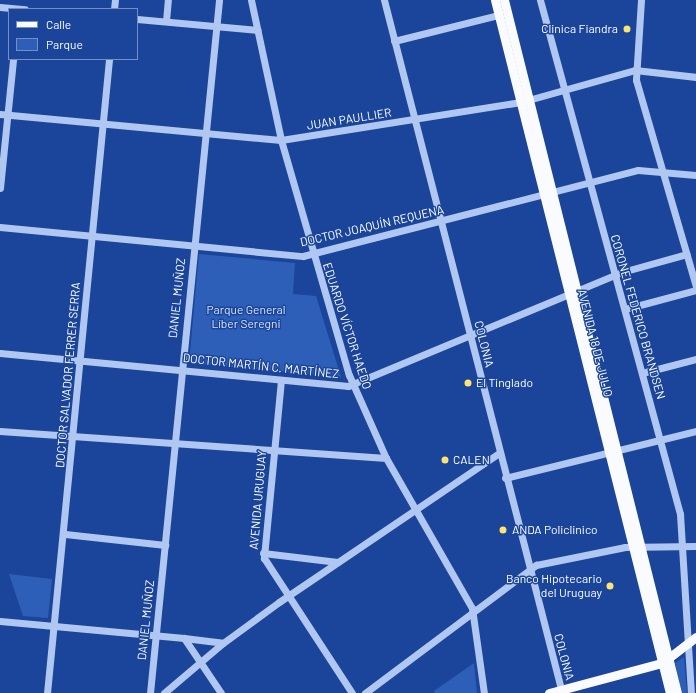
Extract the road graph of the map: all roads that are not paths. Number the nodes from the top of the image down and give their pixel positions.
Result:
1 (168, 0) edge
2 (218, 0) edge
3 (251, 0) edge
4 (384, 0) edge
5 (495, 0) edge
6 (504, 0) edge
7 (540, 0) edge
8 (641, 0) edge
9 (0, 7) edge
10 (10, 8) edge
11 (498, 15) junction
12 (138, 18) edge
13 (166, 21) junction
14 (216, 26) junction
15 (257, 30) junction
16 (394, 41) junction
17 (13, 60) edge
18 (109, 60) edge
19 (635, 70) junction
20 (696, 77) edge
21 (564, 90) junction
22 (525, 101) junction
23 (4, 114) edge
24 (416, 120) junction
25 (103, 123) junction
26 (204, 133) junction
27 (281, 140) junction
28 (666, 172) junction
29 (696, 175) edge
30 (590, 185) junction
31 (0, 188) edge
32 (548, 195) junction
33 (442, 222) junction
34 (0, 227) edge
35 (92, 236) junction
36 (194, 246) junction
37 (312, 254) junction
38 (688, 254) junction
39 (615, 276) junction
40 (696, 286) edge
41 (696, 290) edge
42 (574, 292) junction
43 (625, 309) junction
44 (471, 336) junction
45 (0, 352) edge
46 (696, 359) edge
47 (80, 360) junction
48 (181, 369) junction
49 (642, 373) junction
50 (281, 380) junction
51 (353, 384) junction
52 (0, 431) edge
53 (696, 431) edge
54 (74, 436) junction
55 (661, 440) junction
56 (174, 443) junction
57 (274, 450) junction
58 (614, 452) junction
59 (499, 453) junction
60 (386, 458) junction
61 (505, 478) junction
62 (415, 509) junction
63 (65, 534) junction
64 (165, 545) junction
65 (696, 546) edge
66 (683, 547) junction
67 (637, 548) junction
68 (263, 553) junction
69 (337, 562) junction
70 (529, 571) junction
71 (287, 597) junction
72 (474, 614) junction
73 (0, 621) edge
74 (54, 626) junction
75 (155, 635) junction
76 (184, 638) junction
77 (693, 640) edge
78 (223, 643) junction
79 (665, 660) junction
80 (200, 663) junction
81 (693, 683) edge
82 (562, 691) edge
83 (47, 693) edge
84 (150, 693) edge
85 (164, 693) edge
86 (220, 693) edge
87 (352, 693) edge
88 (365, 693) edge
89 (484, 693) edge
90 (549, 693) edge
91 (670, 693) edge
92 (677, 693) edge
93 (691, 693) edge

1 - 13 street
2 - 14 street, DANIEL MUÑOZ
3 - 15 street, EDUARDO VÍCTOR HAEDO
4 - 16 street, COLONIA
5 - 11 main road, AVENIDA 18 DE JULIO
6 - 22 main road, AVENIDA 18 DE JULIO
7 - 21 street, CORONEL FEDERICO BRANDSEN
8 - 19 street
9 - 10 street
11 - 16 street
11 - 22 main road, AVENIDA 18 DE JULIO
12 - 13 street
13 - 14 street
14 - 15 street
14 - 26 street, DANIEL MUÑOZ
15 - 27 street, EDUARDO VÍCTOR HAEDO
16 - 24 street, COLONIA
17 - 23 street
18 - 25 street, DOCTOR SALVADOR FERRER SERRA
19 - 20 street, JUAN PAULLIER
19 - 21 street, JUAN PAULLIER
19 - 28 street
21 - 22 street, JUAN PAULLIER
21 - 30 street, CORONEL FEDERICO BRANDSEN
22 - 24 street, JUAN PAULLIER
22 - 32 main road, AVENIDA 18 DE JULIO
23 - 25 street, JUAN PAULLIER
23 - 31 street
24 - 27 street, JUAN PAULLIER
24 - 33 street, COLONIA
25 - 26 street, JUAN PAULLIER
25 - 35 street, DOCTOR SALVADOR FERRER SERRA
26 - 27 street, JUAN PAULLIER
26 - 36 street, DANIEL MUÑOZ
27 - 37 street, EDUARDO VÍCTOR HAEDO
28 - 29 street, DOCTOR JOAQUÍN REQUENA
28 - 30 street, DOCTOR JOAQUÍN REQUENA
28 - 38 street
30 - 32 street, DOCTOR JOAQUÍN REQUENA
30 - 39 street, CORONEL FEDERICO BRANDSEN
32 - 33 street, DOCTOR JOAQUÍN REQUENA
32 - 42 main road, AVENIDA 18 DE JULIO
33 - 37 street, DOCTOR JOAQUÍN REQUENA
33 - 44 street, COLONIA
34 - 35 street, DOCTOR JOAQUÍN REQUENA
35 - 36 street, DOCTOR JOAQUÍN REQUENA
35 - 47 street, DOCTOR SALVADOR FERRER SERRA
36 - 37 street, DOCTOR JOAQUÍN REQUENA
36 - 48 street, DANIEL MUÑOZ
37 - 51 street, EDUARDO VÍCTOR HAEDO
38 - 39 street, DOCTOR MARTÍN C. MARTÍNEZ
38 - 40 street
39 - 42 street, DOCTOR MARTÍN C. MARTÍNEZ
39 - 43 street, CORONEL FEDERICO BRANDSEN
41 - 43 street
42 - 44 street, DOCTOR MARTÍN C. MARTÍNEZ
42 - 58 main road, AVENIDA 18 DE JULIO
43 - 49 street, CORONEL FEDERICO BRANDSEN
44 - 51 street, DOCTOR MARTÍN C. MARTÍNEZ
44 - 59 street, COLONIA
45 - 47 street, DOCTOR MARTÍN C. MARTÍNEZ
46 - 49 street
47 - 48 street, DOCTOR MARTÍN C. MARTÍNEZ
47 - 54 street, DOCTOR SALVADOR FERRER SERRA
48 - 50 street, DOCTOR MARTÍN C. MARTÍNEZ
48 - 56 street, DANIEL MUÑOZ
49 - 55 street, CORONEL FEDERICO BRANDSEN
50 - 51 street, DOCTOR MARTÍN C. MARTÍNEZ
50 - 57 street, AVENIDA URUGUAY
51 - 60 street, EDUARDO VÍCTOR HAEDO
52 - 54 street
53 - 55 street
54 - 56 street
54 - 63 street, DOCTOR SALVADOR FERRER SERRA
55 - 58 street
55 - 66 street, CORONEL FEDERICO BRANDSEN
56 - 57 street
56 - 64 street, DANIEL MUÑOZ
57 - 60 street
57 - 68 street, AVENIDA URUGUAY
58 - 61 street
58 - 67 main road, AVENIDA 18 DE JULIO
59 - 61 street, COLONIA
59 - 62 street
60 - 62 street, EDUARDO VÍCTOR HAEDO
61 - 70 street, COLONIA
62 - 69 street
62 - 72 street, EDUARDO VÍCTOR HAEDO
63 - 64 street
63 - 74 street, DOCTOR SALVADOR FERRER SERRA
64 - 75 street, DANIEL MUÑOZ
65 - 66 street
66 - 67 street
66 - 77 street, CORONEL FEDERICO BRANDSEN
67 - 70 street
67 - 79 main road, AVENIDA 18 DE JULIO
68 - 69 street
68 - 71 street, AVENIDA URUGUAY
69 - 71 street
70 - 72 street
70 - 82 street, COLONIA
71 - 78 street
71 - 87 street, AVENIDA URUGUAY
72 - 88 street
72 - 89 street
73 - 74 street
74 - 75 street
74 - 83 street, DOCTOR SALVADOR FERRER SERRA
75 - 76 street
75 - 84 street, DANIEL MUÑOZ
76 - 78 street
76 - 80 street
77 - 79 main road
77 - 81 street
78 - 80 street
79 - 82 main road
79 - 91 main road, AVENIDA 18 DE JULIO
79 - 92 main road, AVENIDA 18 DE JULIO
80 - 85 street
80 - 86 street
81 - 93 street
82 - 90 main road

